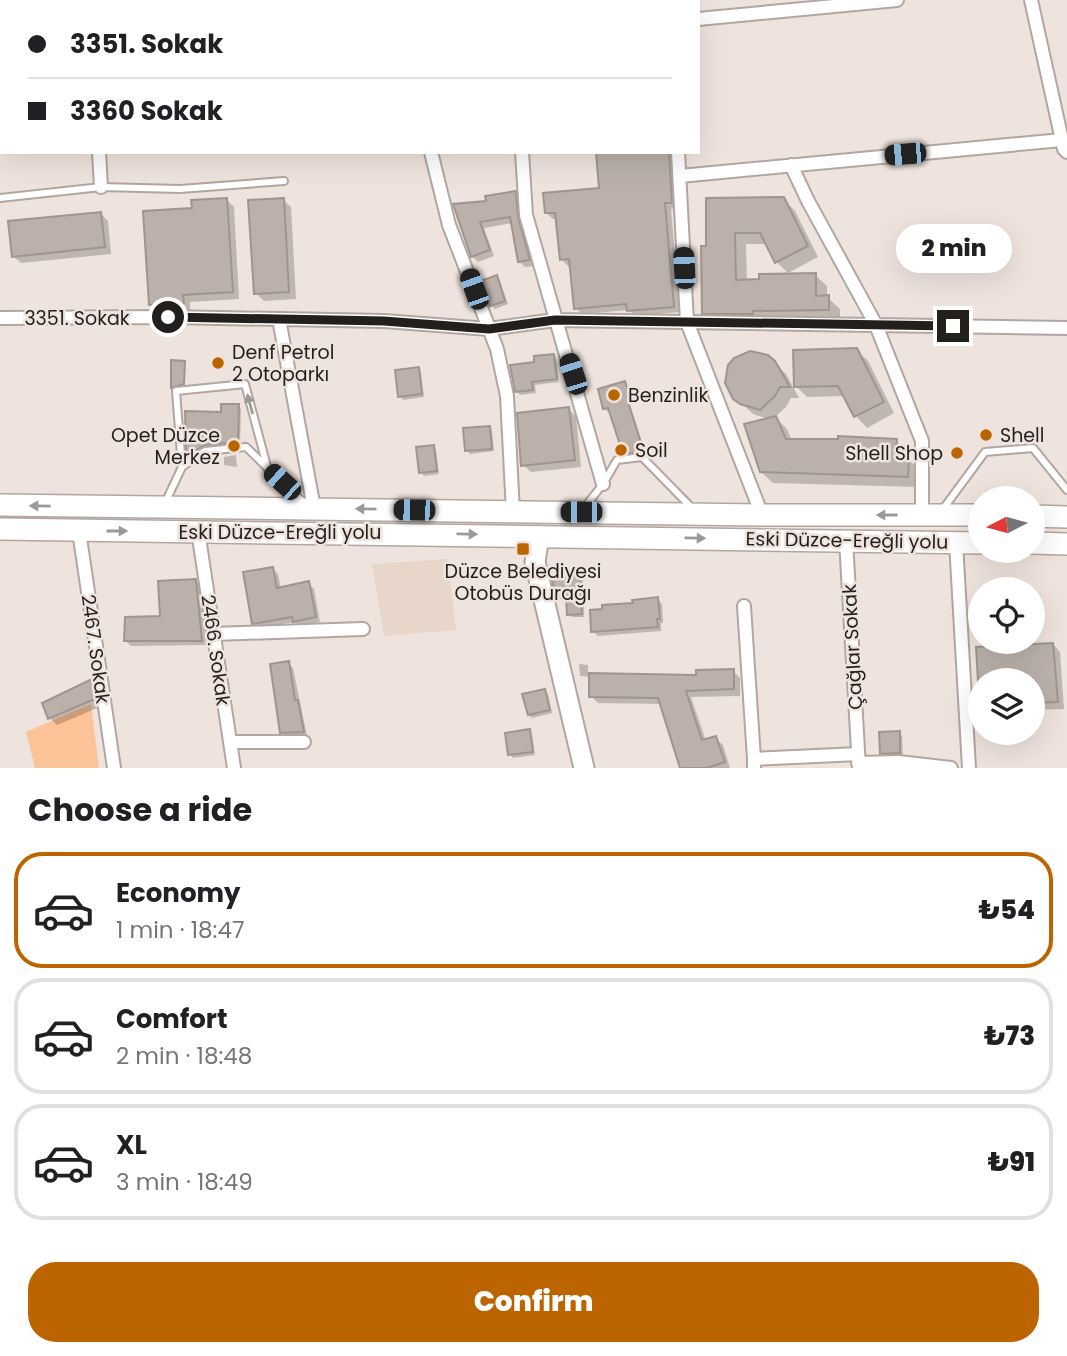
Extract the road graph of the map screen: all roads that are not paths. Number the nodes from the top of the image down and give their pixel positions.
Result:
1 (897, 0) edge
2 (1031, 0) edge
3 (700, 19) edge
4 (1064, 146) edge
5 (99, 154) edge
6 (431, 154) edge
7 (522, 154) edge
8 (678, 154) edge
9 (791, 165) junction
10 (680, 176) junction
11 (284, 181) dead end
12 (101, 187) junction
13 (0, 198) edge
14 (0, 318) edge
15 (279, 319) junction
16 (555, 320) junction
17 (687, 322) junction
18 (876, 325) junction
19 (1067, 328) edge
20 (489, 329) junction
21 (182, 467) junction
22 (268, 470) junction
23 (603, 484) junction
24 (1067, 490) edge
25 (0, 505) edge
26 (164, 507) junction
27 (312, 508) junction
28 (513, 512) junction
29 (581, 512) junction
30 (697, 514) junction
31 (930, 514) junction
32 (762, 515) junction
33 (968, 515) edge
34 (1045, 516) edge
35 (1067, 517) edge
36 (0, 528) edge
37 (79, 531) junction
38 (198, 531) junction
39 (539, 536) junction
40 (846, 540) junction
41 (956, 542) junction
42 (968, 542) edge
43 (1045, 543) edge
44 (1067, 544) edge
45 (744, 606) dead end
46 (363, 629) dead end
47 (213, 634) junction
48 (230, 742) junction
49 (304, 742) dead end
50 (858, 762) edge
51 (754, 764) edge
52 (114, 768) edge
53 (234, 768) edge
54 (584, 768) edge
55 (951, 768) edge
56 (969, 768) edge

1 - 3 street
2 - 4 street
4 - 9 street
5 - 12 street
6 - 20 street
7 - 16 street
8 - 10 street
9 - 10 street
9 - 18 street
10 - 17 street
11 - 12 lane
12 - 13 lane
14 - 15 street, 3351. Sokak
15 - 20 street, 3351. Sokak
15 - 27 street
16 - 17 street, 3351. Sokak
16 - 20 street, 3351. Sokak
16 - 23 street
17 - 18 street, 3351. Sokak
17 - 32 street
18 - 19 street, 3351. Sokak
18 - 31 street
20 - 28 street
21 - 22 lane
22 -> 21 lane
21 - 26 lane
22 - 27 lane
23 - 29 lane
23 - 30 lane
24 - 31 lane
26 -> 25 main road, Eski Düzce-Ereğli yolu
26 - 27 main road, Eski Düzce-Ereğli yolu
28 -> 27 main road, Eski Düzce-Ereğli yolu
28 - 29 main road, Eski Düzce-Ereğli yolu
29 - 30 main road, Eski Düzce-Ereğli yolu
30 - 32 main road, Eski Düzce-Ereğli yolu
31 -> 32 main road, Eski Düzce-Ereğli yolu
31 - 33 main road, Eski Düzce-Ereğli yolu
34 - 35 main road
36 - 37 main road, Eski Düzce-Ereğli yolu
37 -> 38 main road, Eski Düzce-Ereğli yolu
37 - 52 street, 2467. Sokak
38 -> 39 main road, Eski Düzce-Ereğli yolu
38 - 47 street, 2466. Sokak
39 -> 40 main road, Eski Düzce-Ereğli yolu
39 - 54 street
40 - 41 main road, Eski Düzce-Ereğli yolu
40 - 50 street, Çağlar Sokak
41 - 42 main road, Eski Düzce-Ereğli yolu
41 - 56 street
43 - 44 main road
45 - 51 street
46 - 47 street
47 - 48 street, 2466. Sokak
48 - 49 street
48 - 53 street, 2466. Sokak
50 - 51 street
50 - 55 street

